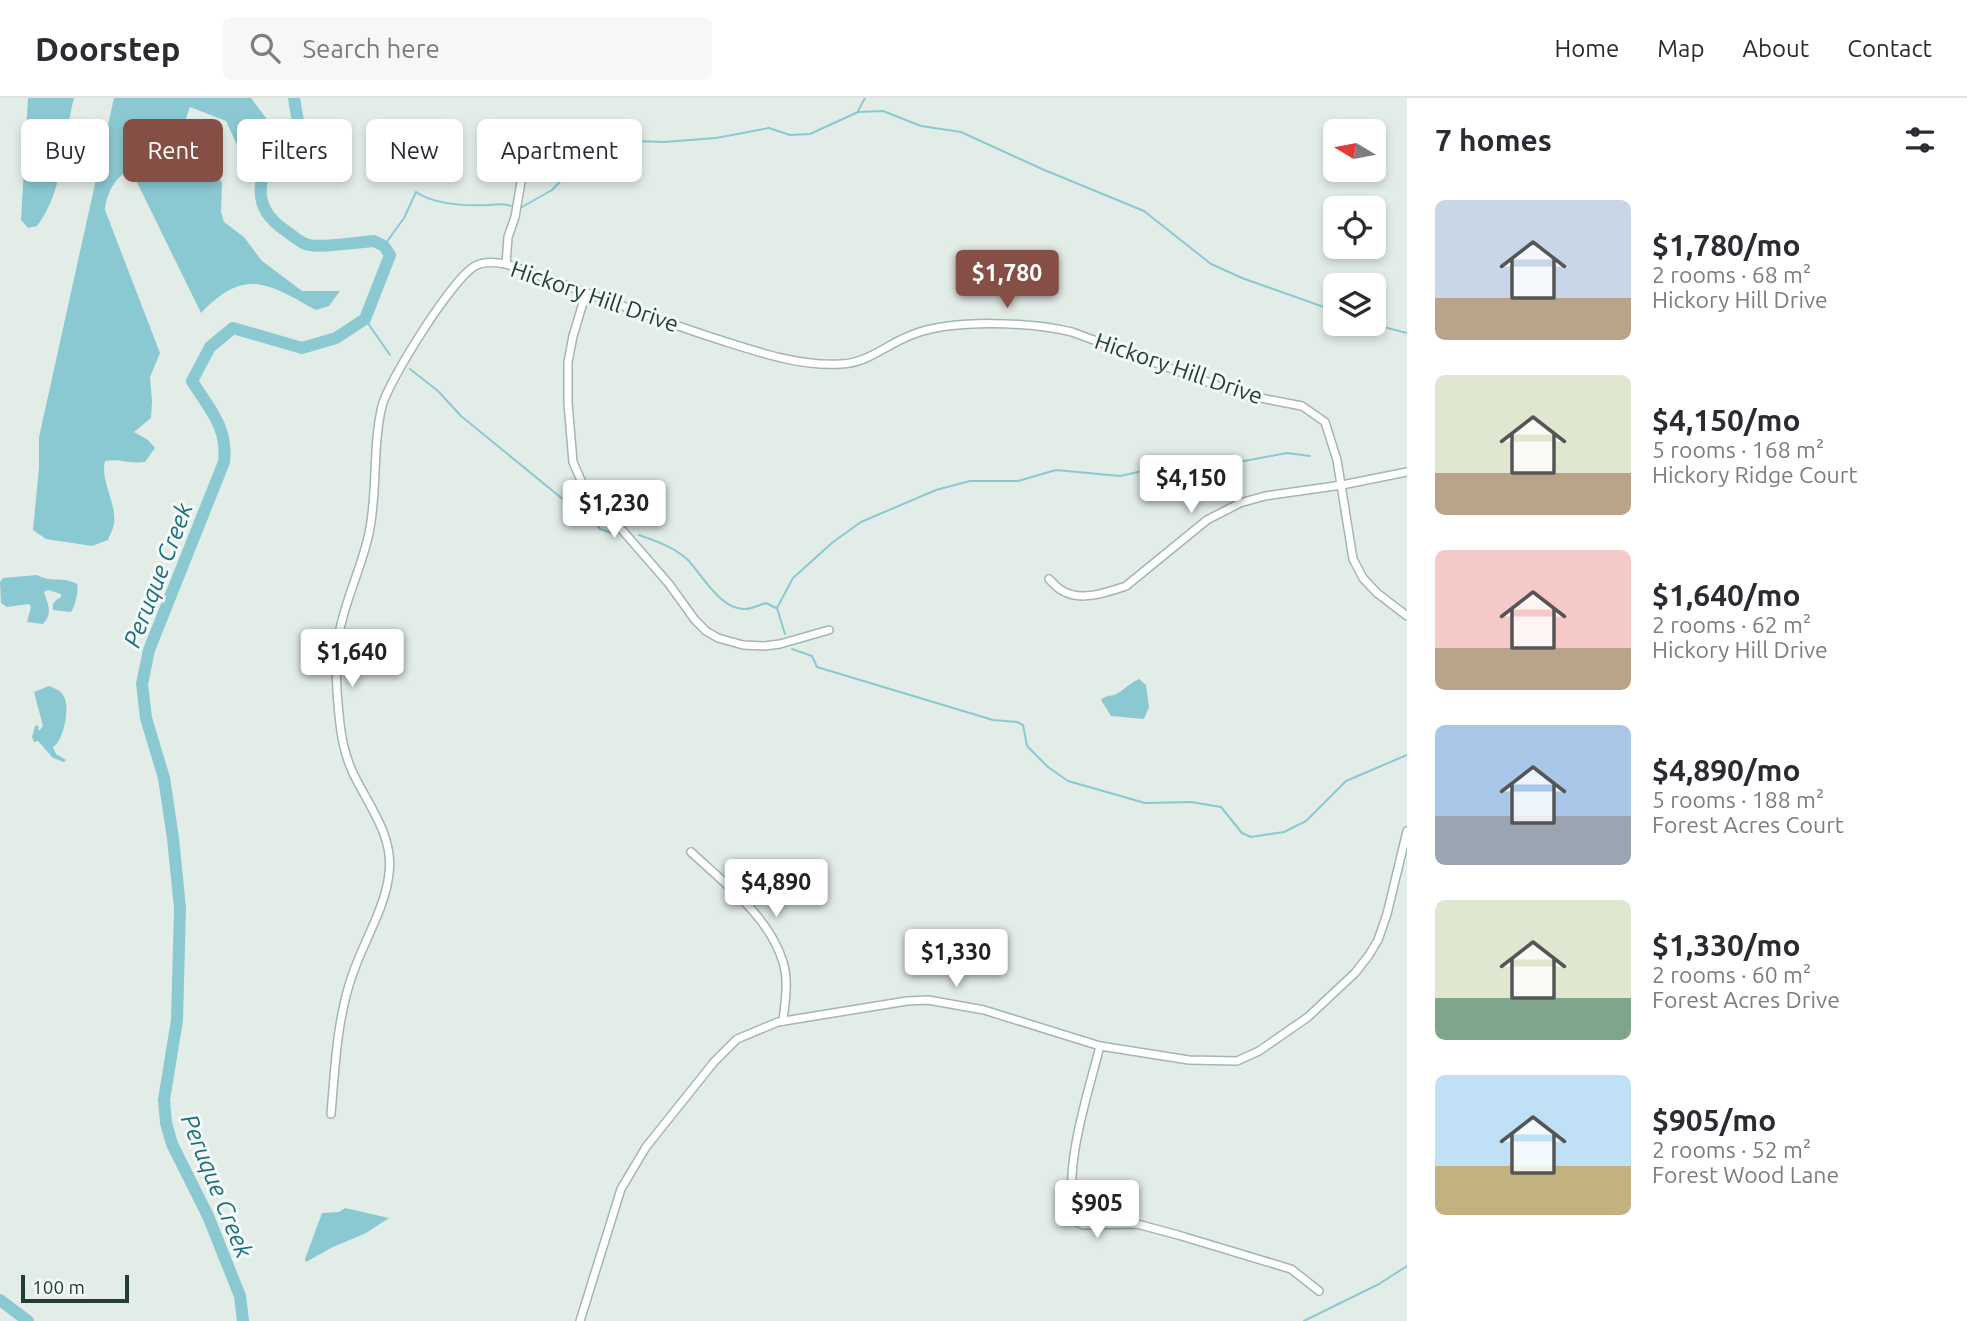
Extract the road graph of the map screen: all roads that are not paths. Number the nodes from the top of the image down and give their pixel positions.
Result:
1 (521, 182) edge
2 (506, 264) junction
3 (586, 293) junction
4 (1407, 471) edge
5 (1342, 485) junction
6 (1049, 579) dead end
7 (1407, 616) edge
8 (829, 630) dead end
9 (1407, 831) edge
10 (691, 852) dead end
11 (783, 1021) junction
12 (1100, 1046) junction
13 (331, 1114) dead end
14 (1319, 1291) dead end
15 (580, 1321) edge

1 - 2 street
2 - 3 street, Hickory Hill Drive
2 - 13 street, Hickory Hill Drive
3 - 5 street, Hickory Hill Drive
3 - 8 street
4 - 5 street
5 - 6 street
5 - 7 street, Hickory Hill Drive
9 - 12 street
10 - 11 street
11 - 12 street
11 - 15 street
12 - 14 street

